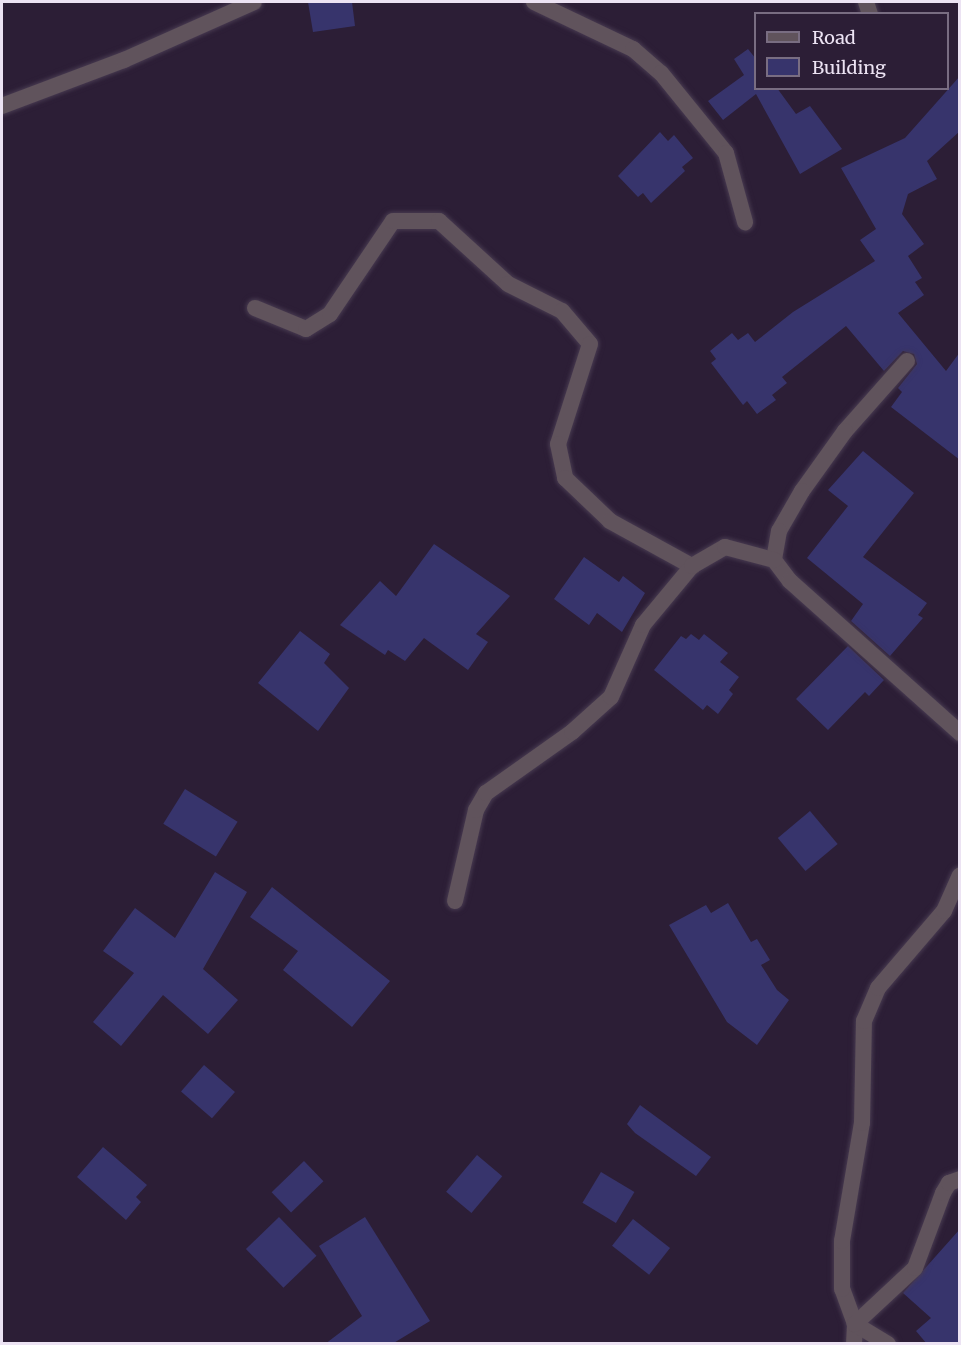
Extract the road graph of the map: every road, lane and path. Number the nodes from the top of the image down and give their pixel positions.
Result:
1 (254, 2) edge
2 (534, 2) edge
3 (2, 106) edge
4 (745, 222) dead end
5 (255, 308) dead end
6 (907, 361) dead end
7 (774, 560) junction
8 (692, 566) junction
9 (960, 733) edge
10 (958, 883) edge
11 (455, 902) dead end
12 (960, 1179) edge
13 (855, 1324) junction
14 (854, 1344) edge
15 (888, 1344) edge

1 - 3 street
2 - 4 street
5 - 8 street
6 - 7 street
7 - 8 street
7 - 9 street
8 - 11 street
10 - 13 street
12 - 13 street
13 - 14 street
13 - 15 street

